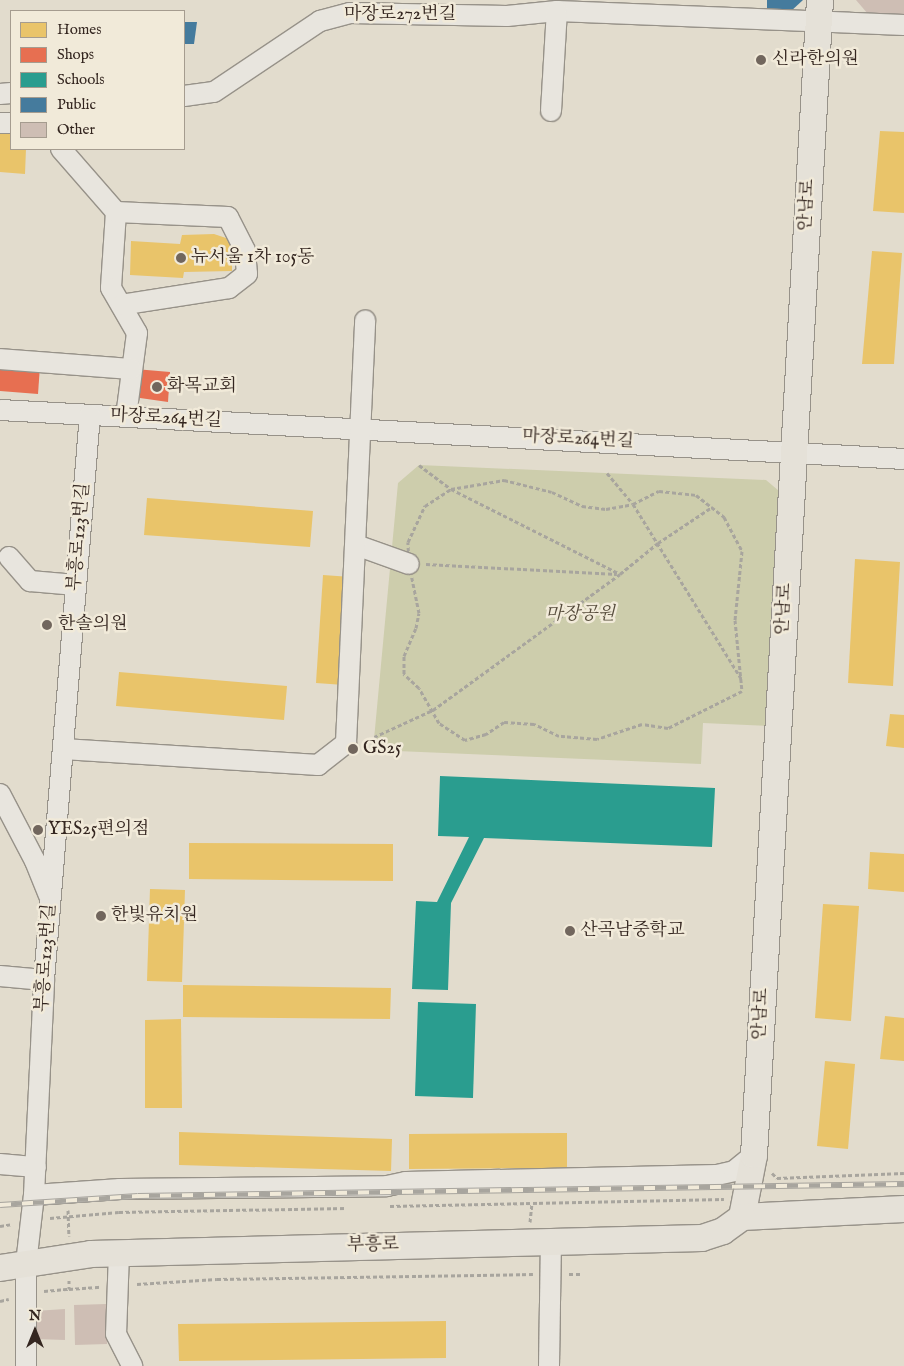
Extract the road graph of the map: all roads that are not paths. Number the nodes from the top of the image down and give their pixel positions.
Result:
1 (820, 10) edge
2 (557, 11) junction
3 (904, 25) edge
4 (185, 96) edge
5 (551, 111) dead end
6 (61, 150) edge
7 (116, 212) junction
8 (121, 305) junction
9 (366, 320) dead end
10 (0, 359) edge
11 (131, 369) junction
12 (0, 410) edge
13 (90, 414) junction
14 (126, 416) junction
15 (363, 429) junction
16 (794, 451) junction
17 (904, 459) edge
18 (356, 545) junction
19 (9, 557) dead end
20 (409, 564) road end
21 (76, 585) junction
22 (63, 749) junction
23 (0, 794) edge
24 (51, 900) junction
25 (0, 976) edge
26 (44, 980) junction
27 (754, 1155) junction
28 (0, 1164) edge
29 (36, 1167) junction
30 (34, 1195) junction
31 (743, 1208) junction
32 (904, 1209) edge
33 (551, 1241) junction
34 (119, 1253) junction
35 (26, 1264) junction
36 (0, 1268) edge
37 (26, 1366) edge
38 (132, 1366) edge
39 (549, 1366) edge

1 - 2 street, 마장로272번길
1 - 3 street, 마장로272번길
1 - 16 main road, 안남로
2 - 4 street, 마장로272번길
2 - 5 street
6 - 7 street
7 - 8 street
7 - 8 street
8 - 11 street
9 - 15 street
10 - 11 street
11 - 14 street
12 - 13 street, 마장로264번길
13 - 14 street, 마장로264번길
13 - 21 street, 부흥로123번길
14 - 15 street, 마장로264번길
15 - 16 street, 마장로264번길
15 - 18 street
16 - 17 street, 마장로264번길
16 - 27 main road, 안남로
18 - 20 street
18 - 22 street
19 - 21 street
21 - 22 street, 부흥로123번길
22 - 24 street, 부흥로123번길
23 - 24 street
24 - 26 street, 부흥로123번길
25 - 26 street
26 - 29 street, 부흥로123번길
27 - 30 street
27 - 31 main road, 안남로
28 - 29 street
29 - 30 street, 부흥로123번길
30 - 35 street, 부흥로123번길
31 - 32 main road
31 - 33 main road, 부흥로
33 - 34 main road, 부흥로
33 - 39 street
34 - 35 main road, 부흥로
34 - 38 street
35 - 36 main road, 부흥로
35 - 37 street, 부흥로123번길

